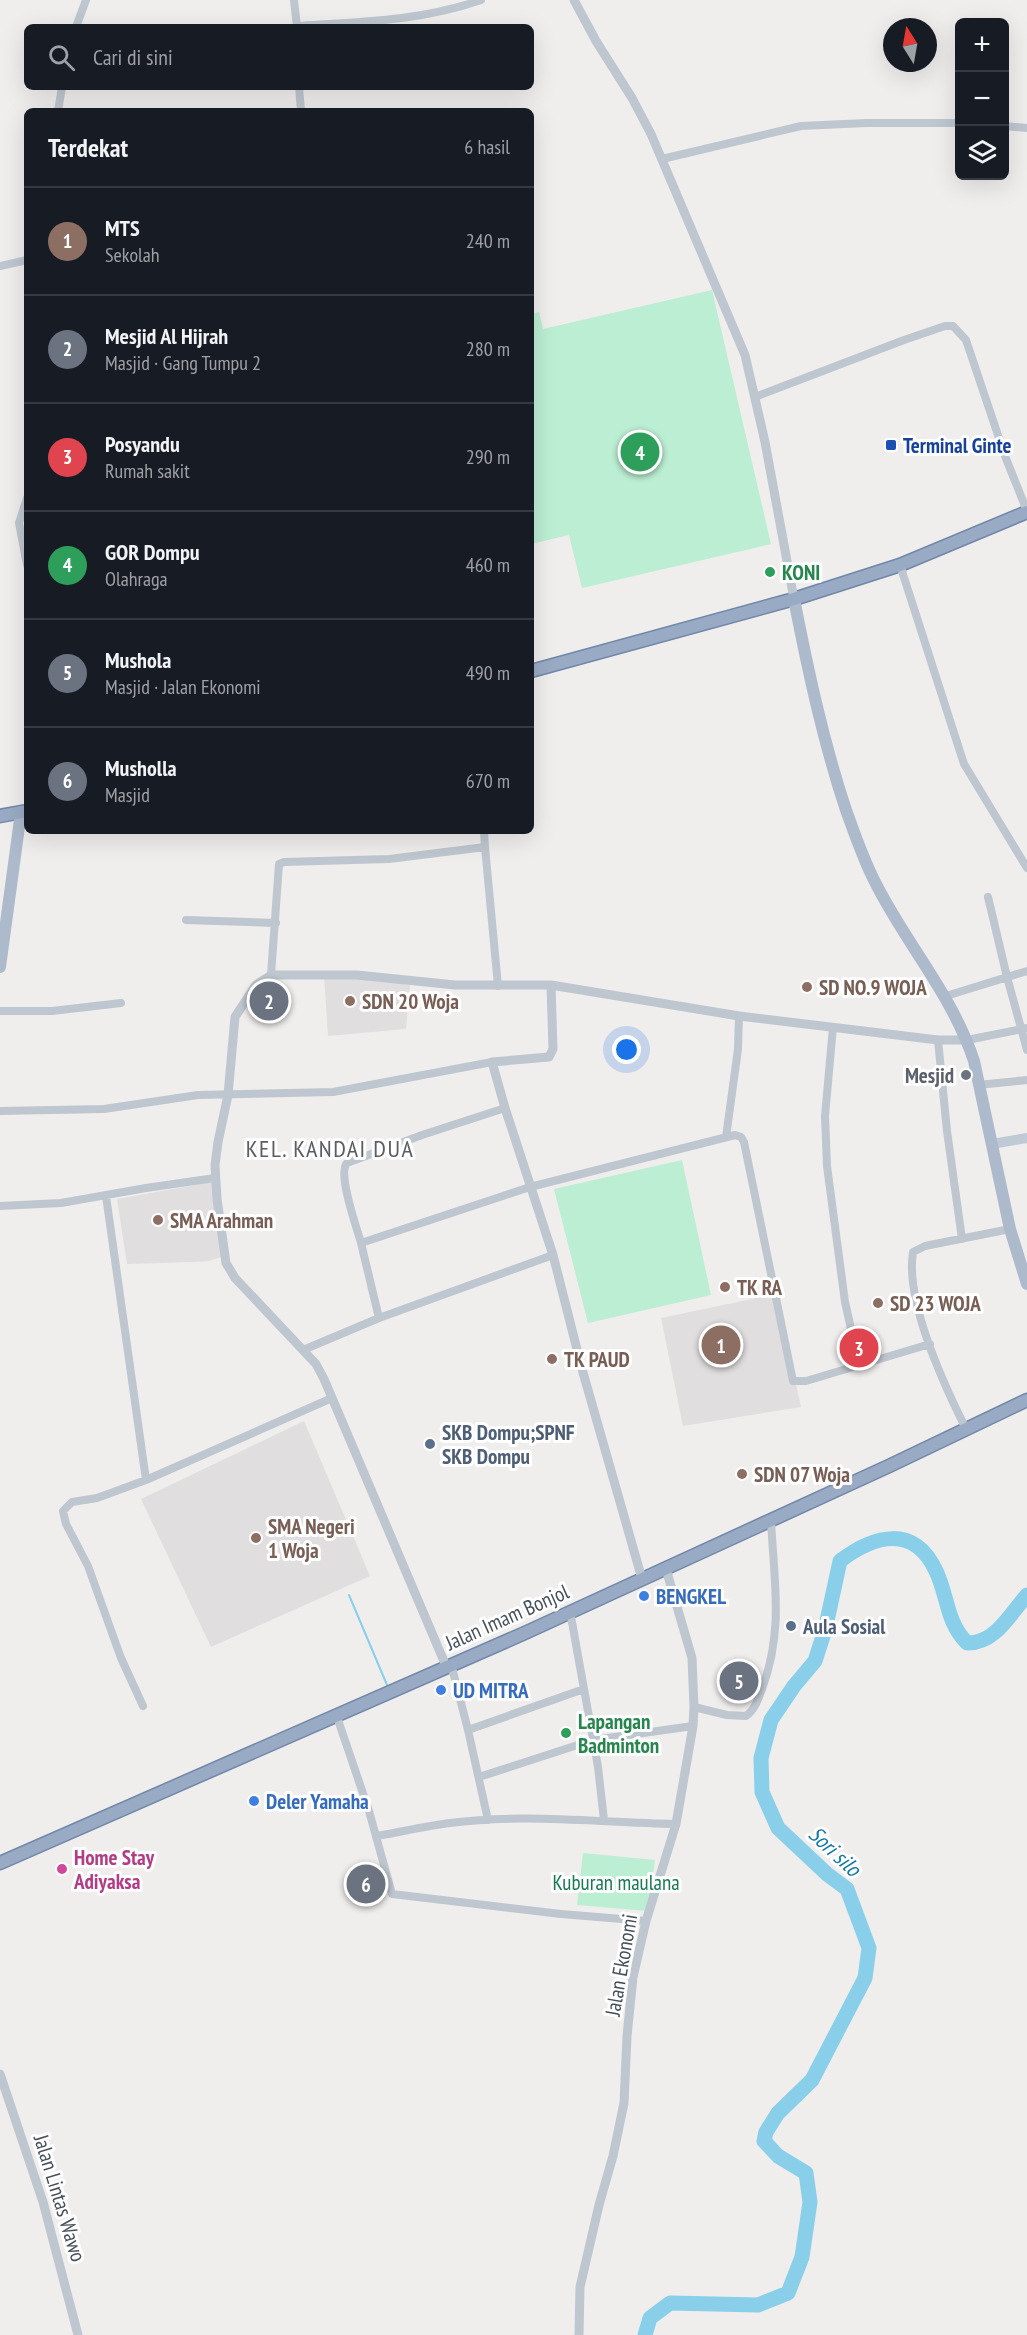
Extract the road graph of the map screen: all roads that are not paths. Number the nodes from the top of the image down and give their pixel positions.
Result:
1 (87, 0) edge
2 (294, 0) edge
3 (481, 0) edge
4 (574, 0) edge
5 (77, 24) edge
6 (297, 24) edge
7 (341, 24) edge
8 (62, 90) edge
9 (299, 90) edge
10 (58, 108) edge
11 (301, 108) edge
12 (955, 123) edge
13 (1009, 126) edge
14 (1027, 128) edge
15 (662, 159) junction
16 (24, 261) edge
17 (0, 266) edge
18 (755, 397) junction
19 (24, 507) edge
20 (1027, 511) edge
21 (24, 549) edge
22 (900, 565) junction
23 (794, 599) junction
24 (534, 670) edge
25 (12, 812) edge
26 (484, 834) edge
27 (485, 847) junction
28 (1027, 867) edge
29 (988, 897) dead end
30 (186, 920) dead end
31 (276, 923) junction
32 (0, 967) edge
33 (1027, 971) edge
34 (271, 975) junction
35 (1007, 977) junction
36 (551, 985) junction
37 (498, 986) junction
38 (946, 996) junction
39 (121, 1003) dead end
40 (0, 1011) edge
41 (739, 1016) junction
42 (833, 1027) junction
43 (1024, 1028) edge
44 (938, 1040) junction
45 (967, 1040) junction
46 (1027, 1050) edge
47 (492, 1062) junction
48 (1027, 1080) edge
49 (978, 1085) junction
50 (228, 1095) junction
51 (505, 1108) junction
52 (0, 1111) edge
53 (726, 1137) junction
54 (1027, 1138) edge
55 (992, 1144) junction
56 (215, 1178) junction
57 (530, 1186) junction
58 (106, 1196) junction
59 (0, 1206) edge
60 (1010, 1229) junction
61 (962, 1239) junction
62 (361, 1243) junction
63 (553, 1255) junction
64 (1027, 1284) edge
65 (380, 1318) junction
66 (930, 1344) junction
67 (303, 1350) junction
68 (862, 1364) junction
69 (333, 1398) junction
70 (1027, 1400) edge
71 (966, 1429) junction
72 (146, 1479) junction
73 (771, 1520) junction
74 (666, 1569) junction
75 (642, 1579) junction
76 (570, 1611) junction
77 (448, 1665) junction
78 (584, 1689) junction
79 (144, 1706) dead end
80 (694, 1707) junction
81 (336, 1714) junction
82 (693, 1726) junction
83 (468, 1730) junction
84 (593, 1740) junction
85 (479, 1778) junction
86 (488, 1820) junction
87 (604, 1820) junction
88 (676, 1824) junction
89 (377, 1836) junction
90 (0, 1863) edge
91 (645, 1921) junction
92 (0, 2074) edge
93 (78, 2335) edge
94 (579, 2335) edge

1 - 5 street
2 - 6 street
3 - 7 street
4 - 15 street
8 - 10 street
9 - 11 street
12 - 15 street
13 - 14 street
15 - 18 street
16 - 17 street
18 - 20 street
18 - 23 street
19 - 21 street
20 - 22 highway
22 - 23 highway
22 - 28 street
23 - 24 highway
23 - 38 main road
25 - 32 main road
26 - 27 street
27 - 31 street
27 - 37 street
29 - 35 street
30 - 31 street
31 - 34 street
33 - 35 street
34 - 37 street
34 - 50 street
35 - 38 street
35 - 43 street
36 - 37 street
36 - 41 street
36 - 47 street
38 - 45 main road
39 - 40 street
41 - 42 street
41 - 53 street
42 - 44 street
42 - 68 street
43 - 45 street
43 - 46 street
44 - 45 street
44 - 61 street
45 - 49 main road
47 - 50 street
47 - 51 street
48 - 49 street
49 - 55 main road
50 - 52 street
50 - 56 street
51 - 57 street
51 - 62 street
53 - 57 street
53 - 68 street
54 - 55 main road
55 - 60 main road
56 - 58 street
56 - 67 street
57 - 62 street
57 - 63 street
58 - 59 street
58 - 72 street
60 - 61 street
60 - 64 main road
61 - 66 street
62 - 65 street
63 - 65 street
63 - 75 street
65 - 67 street
66 - 68 street
66 - 71 street
67 - 69 street
69 - 72 street
69 - 77 street
70 - 71 highway, Jalan Imam Bonjol
71 - 73 highway, Jalan Imam Bonjol
72 - 79 street
73 - 74 highway, Jalan Imam Bonjol
73 - 80 street
74 - 75 highway, Jalan Imam Bonjol
74 - 80 street, Jalan Ekonomi
75 - 76 highway, Jalan Imam Bonjol
76 - 77 highway, Jalan Imam Bonjol
76 - 78 street
77 - 81 highway, Jalan Imam Bonjol
77 - 83 street
78 - 83 street
78 - 84 street
80 - 82 street, Jalan Ekonomi
81 - 89 street
81 - 90 highway, Jalan Imam Bonjol
82 - 84 street
82 - 88 street, Jalan Ekonomi
83 - 85 street
84 - 85 street
84 - 87 street
85 - 86 street
86 - 87 street
86 - 89 street
87 - 88 street
88 - 91 street, Jalan Ekonomi
89 - 91 street
91 - 94 street, Jalan Ekonomi
92 - 93 street, Jalan Lintas Wawo

